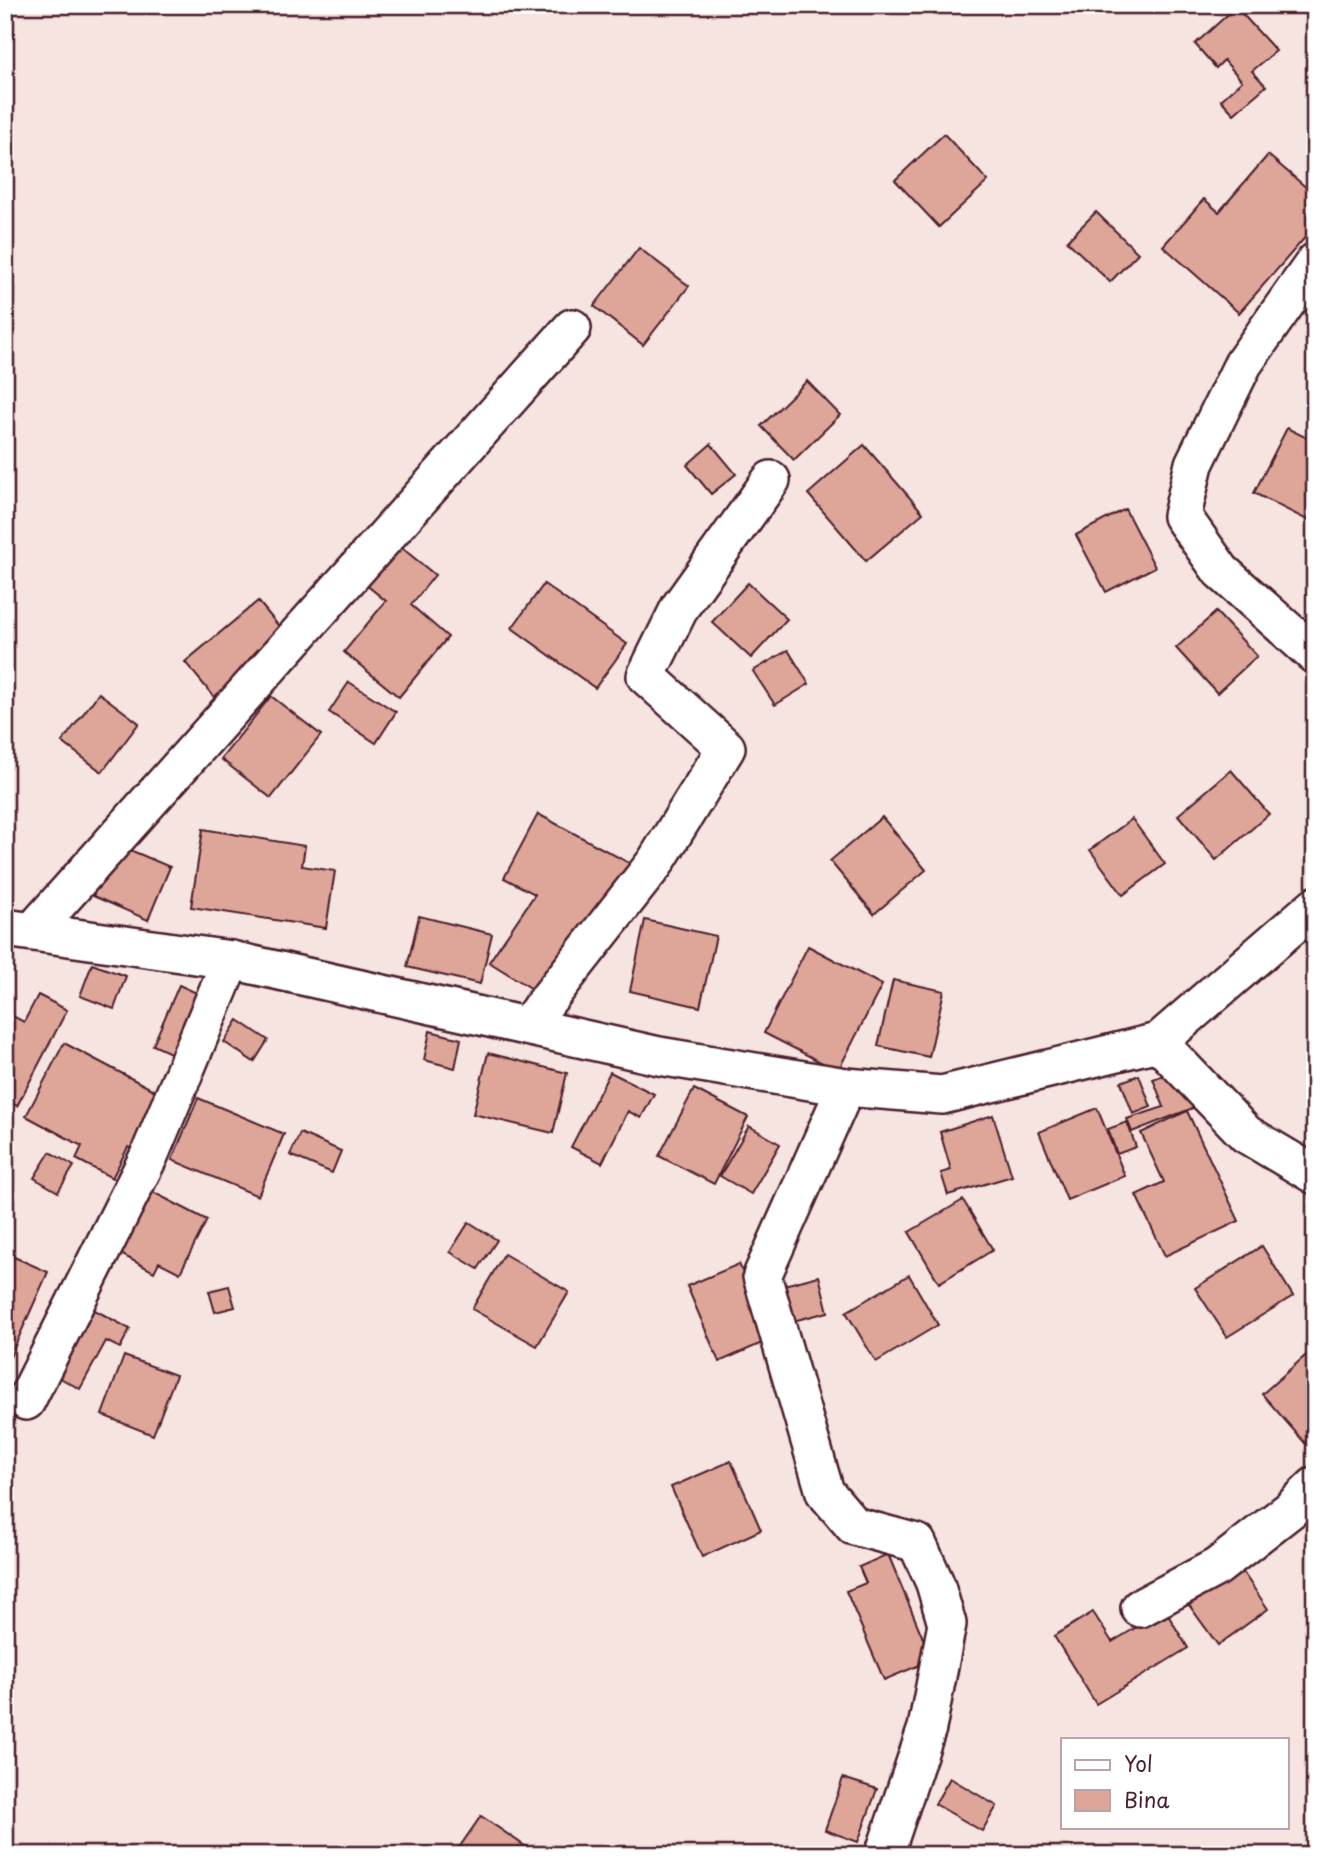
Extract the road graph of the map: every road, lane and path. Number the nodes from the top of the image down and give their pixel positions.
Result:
1 (1315, 262) edge
2 (572, 328) dead end
3 (771, 480) dead end
4 (1315, 655) edge
5 (1315, 906) edge
6 (19, 930) edge
7 (231, 960) junction
8 (527, 1026) junction
9 (1158, 1042) junction
10 (846, 1087) junction
11 (1315, 1175) edge
12 (26, 1401) dead end
13 (1315, 1486) edge
14 (1140, 1608) dead end
15 (884, 1855) edge

1 - 4 street
2 - 6 street
3 - 8 street
5 - 9 street
6 - 7 street
7 - 8 street
7 - 12 street
8 - 10 street
9 - 10 street
9 - 11 street
10 - 15 street
13 - 14 street

